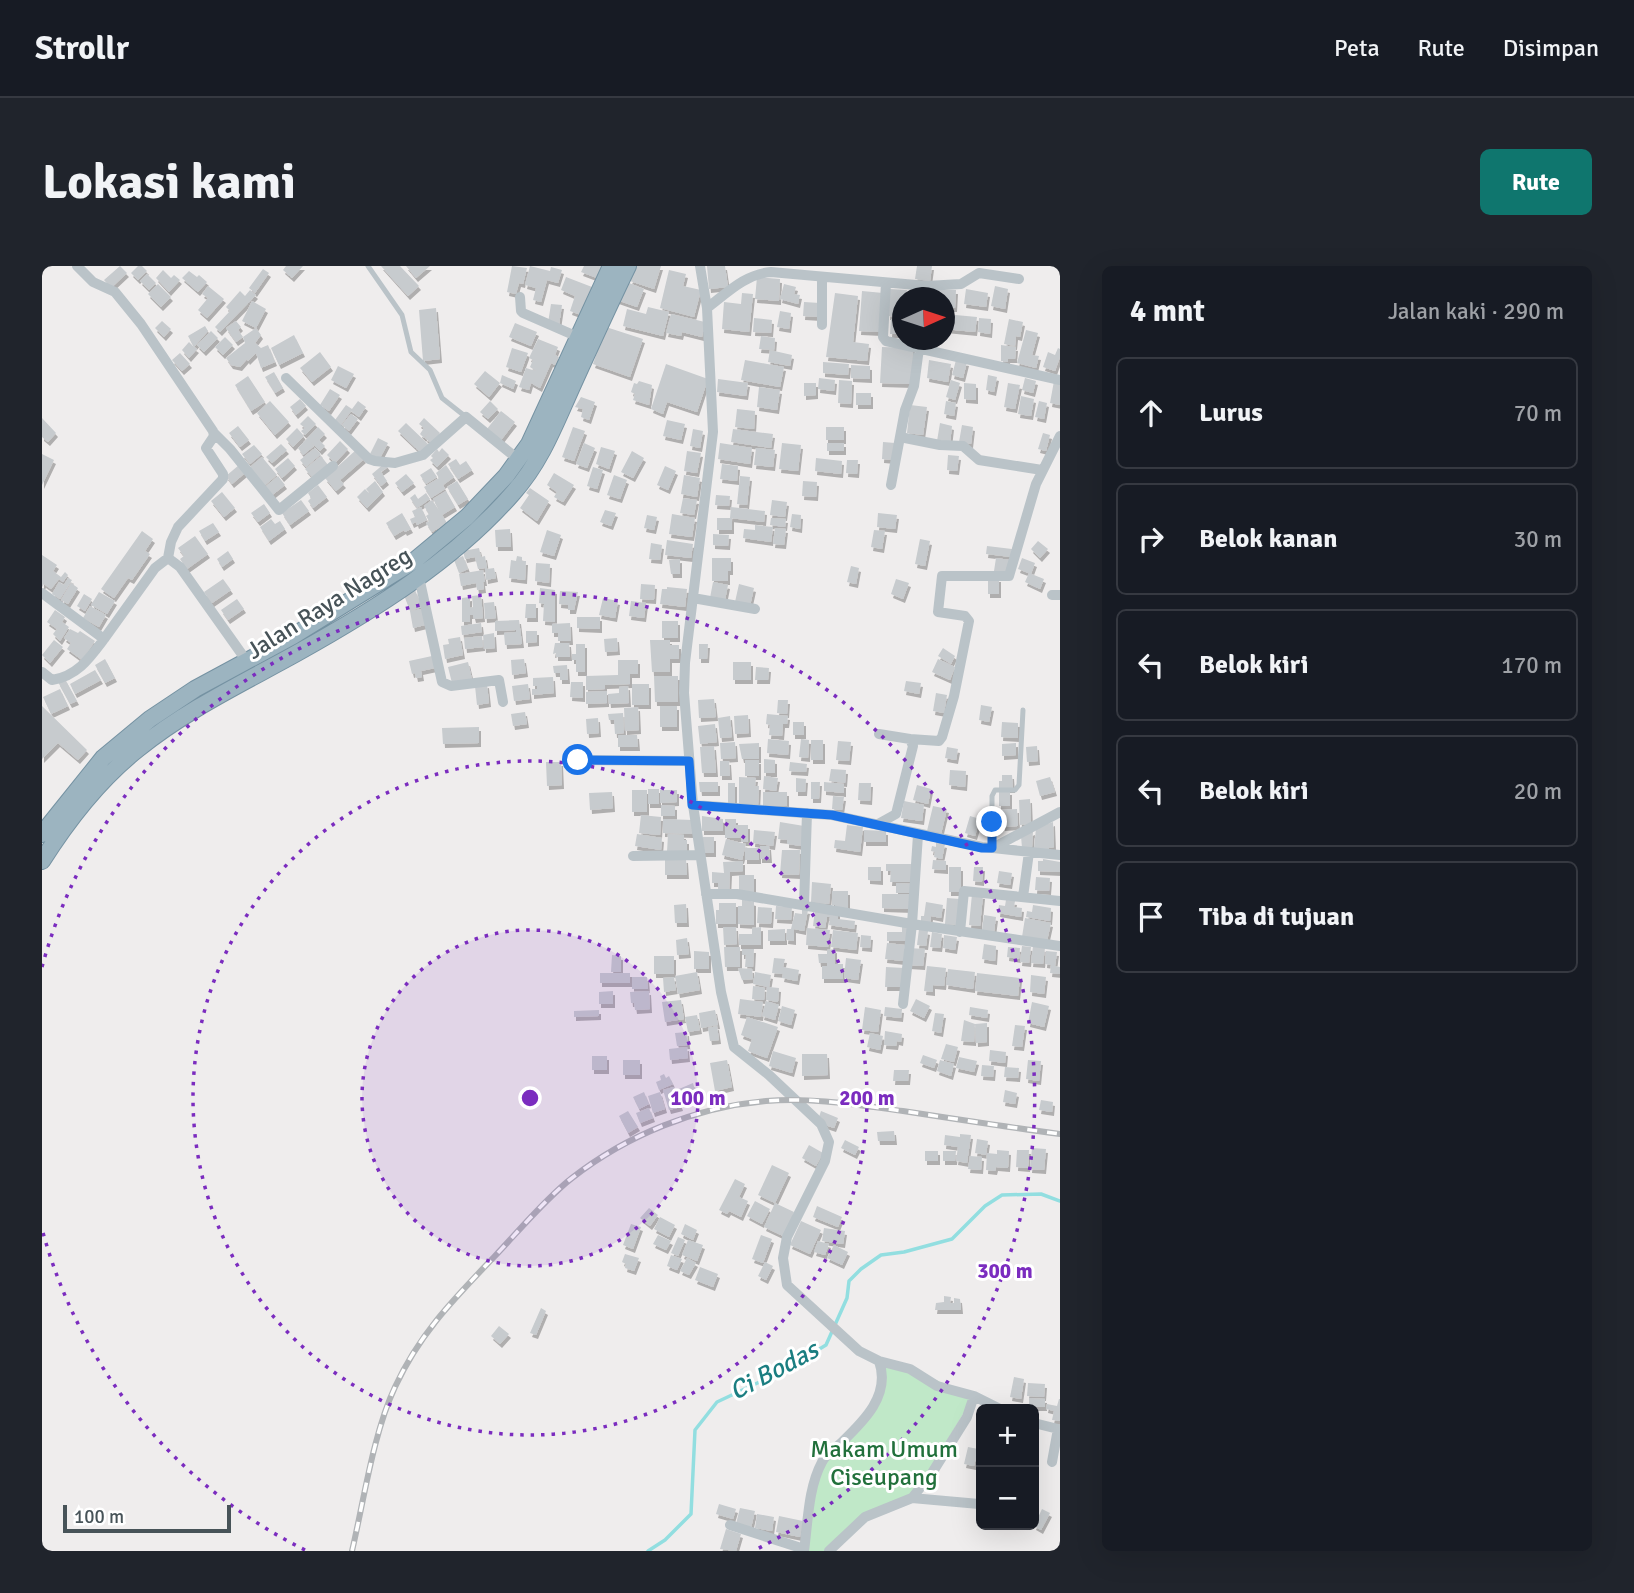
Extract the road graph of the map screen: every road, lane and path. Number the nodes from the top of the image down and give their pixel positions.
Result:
1 (77, 266) edge
2 (369, 266) edge
3 (611, 266) edge
4 (628, 266) edge
5 (699, 266) edge
6 (822, 278) junction
7 (1019, 279) dead end
8 (886, 283) junction
9 (520, 297) dead end
10 (707, 307) junction
11 (822, 325) dead end
12 (578, 337) junction
13 (892, 342) edge
14 (919, 350) edge
15 (928, 350) edge
16 (286, 378) dead end
17 (1060, 380) edge
18 (466, 417) junction
19 (214, 433) junction
20 (1060, 436) edge
21 (900, 437) junction
22 (519, 460) junction
23 (333, 466) dead end
24 (1042, 470) junction
25 (891, 485) dead end
26 (168, 558) junction
27 (419, 577) junction
28 (42, 593) edge
29 (693, 598) junction
30 (755, 609) dead end
31 (104, 639) junction
32 (246, 660) junction
33 (42, 673) edge
34 (503, 702) dead end
35 (1023, 710) dead end
36 (879, 734) dead end
37 (910, 739) junction
38 (578, 760) dead end
39 (689, 761) junction
40 (692, 805) junction
41 (1060, 812) edge
42 (807, 813) junction
43 (878, 824) junction
44 (42, 834) edge
45 (918, 835) junction
46 (992, 848) junction
47 (1029, 852) junction
48 (700, 855) junction
49 (1060, 855) edge
50 (632, 856) dead end
51 (42, 861) edge
52 (706, 894) junction
53 (1023, 897) junction
54 (1060, 901) edge
55 (804, 905) junction
56 (912, 924) junction
57 (960, 932) junction
58 (1060, 946) edge
59 (903, 1004) dead end
60 (879, 1361) junction
61 (974, 1396) junction
62 (990, 1404) edge
63 (1039, 1424) edge
64 (1052, 1462) dead end
65 (912, 1499) junction
66 (976, 1504) edge
67 (730, 1525) dead end
68 (804, 1550) edge
69 (829, 1551) edge

1 - 19 street
2 - 18 lane
3 - 12 highway, Jalan Raya Nagreg
4 - 27 highway, Jalan Raya Nagreg
5 - 10 street
6 - 8 street
6 - 10 street
6 - 11 street
7 - 8 street
8 - 13 street
9 - 12 street
10 - 29 street
12 - 22 highway, Jalan Raya Nagreg
14 - 21 street
15 - 17 street
16 - 18 street
18 - 22 street
19 - 23 street
19 - 26 street
20 - 24 street
21 - 24 street
21 - 25 street
22 - 32 highway, Jalan Raya Nagreg
24 - 37 street
26 - 31 street
26 - 32 street
27 - 34 street
27 - 51 highway, Jalan Raya Nagreg
28 - 31 street
29 - 30 street
29 - 39 street
31 - 33 street
32 - 44 highway, Jalan Raya Nagreg
35 - 46 lane
36 - 37 street
37 - 43 street
38 - 39 street
39 - 40 street
40 - 42 street
40 - 48 street
41 - 46 street
42 - 43 street
42 - 55 street
43 - 45 street
45 - 46 street
45 - 56 street
46 - 47 street
47 - 49 street
47 - 53 street
48 - 50 street
48 - 52 street
52 - 55 street
52 - 60 street
53 - 54 street
53 - 57 street
55 - 56 street
56 - 57 street
56 - 59 street
57 - 58 street
60 - 61 street
60 - 68 street
61 - 62 street
61 - 65 street
63 - 64 street
65 - 66 street
65 - 69 street
67 - 68 street

